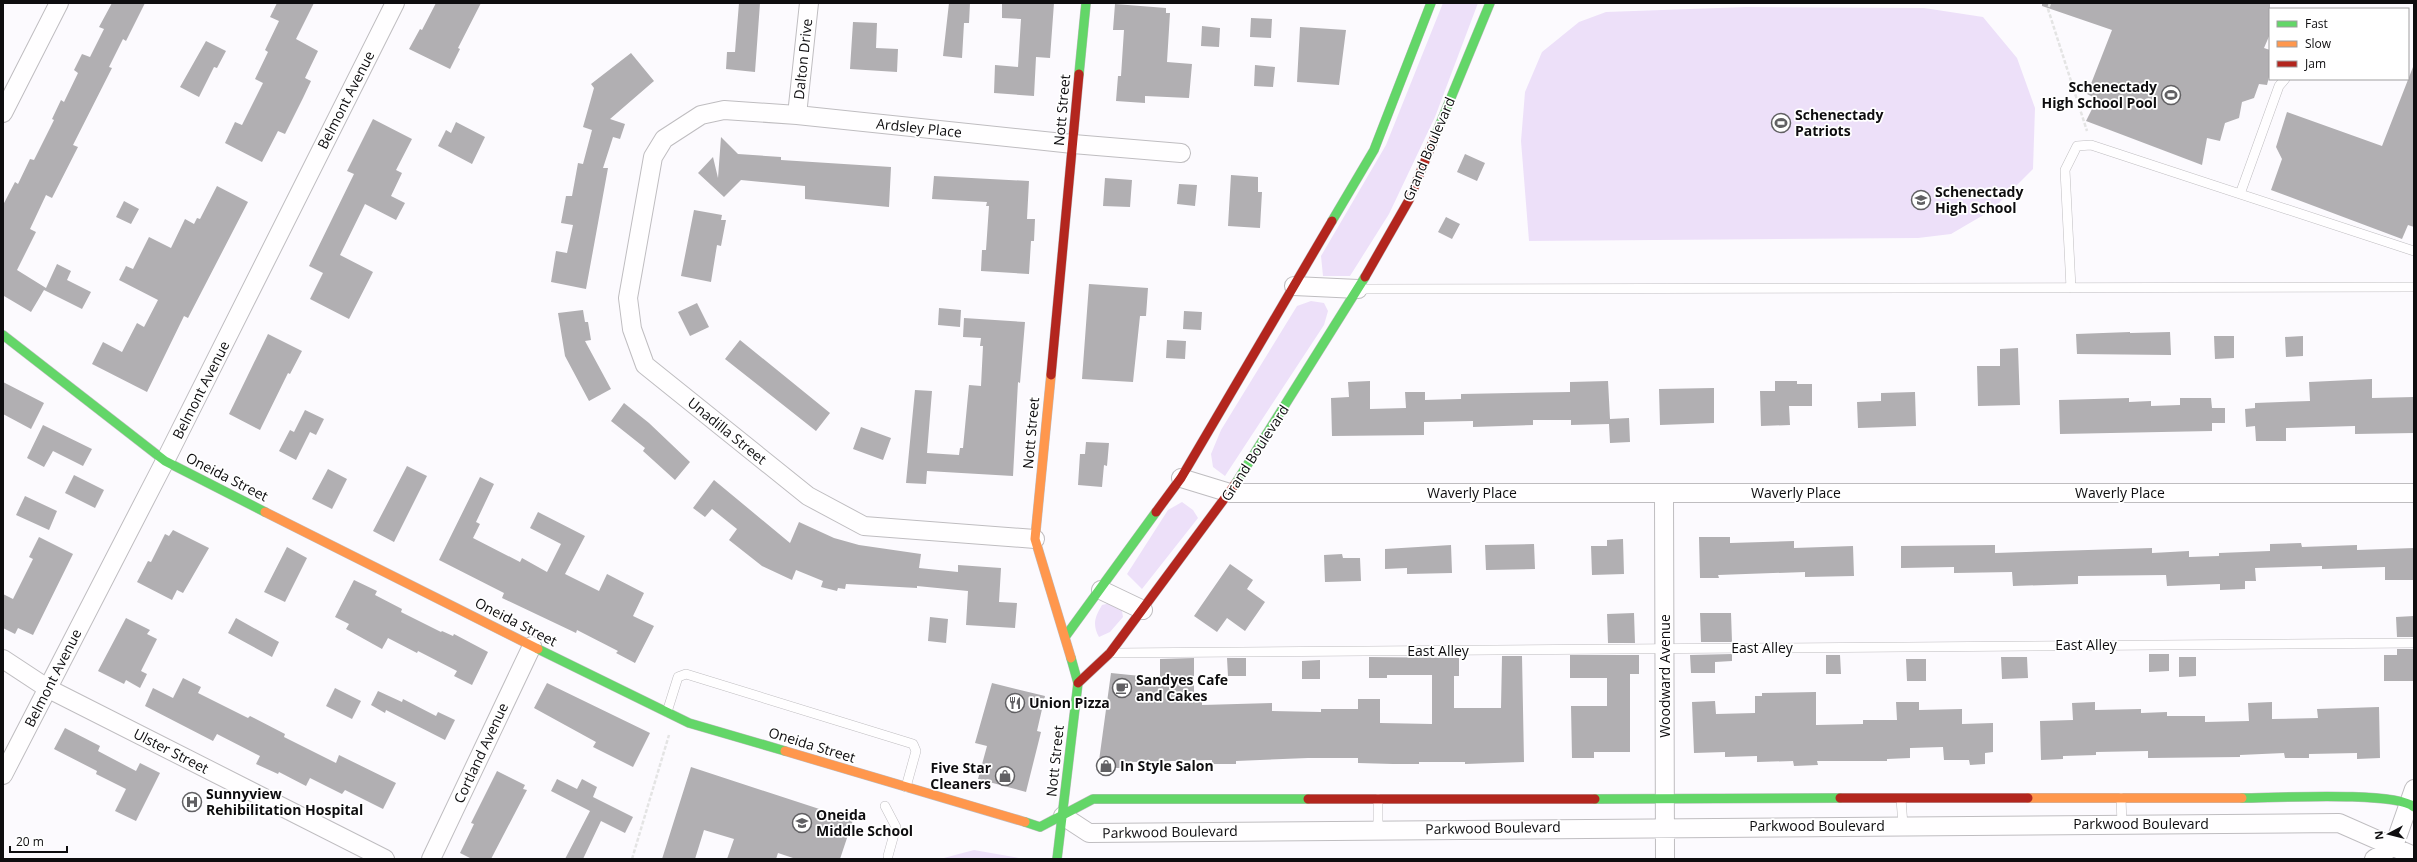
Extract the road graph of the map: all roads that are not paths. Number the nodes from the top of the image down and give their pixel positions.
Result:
1 (59, 3) edge
2 (395, 3) edge
3 (809, 3) edge
4 (1086, 3) edge
5 (1431, 3) edge
6 (1490, 3) edge
7 (2284, 80) edge
8 (3, 113) edge
9 (797, 115) junction
10 (664, 139) joint
11 (1073, 144) junction
12 (1181, 153) dead end
13 (2240, 194) junction
14 (2414, 251) edge
15 (1294, 286) junction
16 (2414, 287) edge
17 (2072, 288) junction
18 (1358, 289) junction
19 (3, 335) edge
20 (166, 462) junction
21 (1181, 478) junction
22 (1230, 493) junction
23 (2414, 493) edge
24 (1664, 494) junction
25 (1035, 539) junction
26 (1101, 590) junction
27 (1143, 610) junction
28 (1065, 637) junction
29 (2414, 643) edge
30 (532, 646) junction
31 (1665, 649) junction
32 (1110, 653) junction
33 (3, 659) edge
34 (1078, 684) junction
35 (47, 688) junction
36 (671, 714) junction
37 (3, 775) edge
38 (906, 787) junction
39 (2122, 798) junction
40 (1378, 799) junction
41 (1665, 799) junction
42 (1901, 799) junction
43 (2412, 800) edge
44 (885, 806) dead end
45 (1064, 816) junction
46 (2122, 824) junction
47 (1903, 825) junction
48 (1665, 826) junction
49 (1378, 830) junction
50 (2397, 852) edge
51 (888, 856) dead end
52 (2414, 856) edge
53 (385, 859) edge
54 (431, 859) edge
55 (1058, 859) edge
56 (1665, 859) edge
57 (2374, 859) edge

1 - 8 street
2 - 20 street, Belmont Avenue
3 - 9 street, Dalton Drive
4 - 11 street, Nott Street
5 - 15 street
6 - 18 street, Grand Boulevard
7 - 13 lane
9 - 10 street, Ardsley Place
9 - 11 street, Ardsley Place
10 - 25 street, Unadilla Street
11 - 12 street, Ardsley Place
11 - 25 street, Nott Street
13 - 14 lane
13 - 17 lane
15 - 18 street
15 - 21 street
16 - 17 lane
17 - 18 lane
18 - 22 street, Grand Boulevard
19 - 20 street, Oneida Street
20 - 30 street, Oneida Street
20 - 35 street, Belmont Avenue
21 - 22 street, Waverly Place
21 - 26 street
22 - 24 street, Waverly Place
22 - 27 street, Grand Boulevard
23 - 24 street, Waverly Place
24 - 31 street, Woodward Avenue
25 - 28 street, Nott Street
26 - 27 street
26 - 28 street
27 - 32 street, Grand Boulevard
28 - 34 street, Nott Street
29 - 31 lane, East Alley
30 - 36 street, Oneida Street
30 - 54 street, Cortland Avenue
31 - 32 lane, East Alley
31 - 41 street, Woodward Avenue
32 - 34 street, Grand Boulevard
33 - 35 street, Ulster Street
34 - 45 street, Nott Street
35 - 37 street, Belmont Avenue
35 - 53 street, Ulster Street
36 - 38 street, Oneida Street
36 - 38 lane
38 - 45 street, Oneida Street
39 - 42 street, Parkwood Boulevard
39 - 43 street, Parkwood Boulevard
39 - 46 lane
40 - 41 street, Parkwood Boulevard
40 - 45 street, Parkwood Boulevard
40 - 49 lane
41 - 42 street, Parkwood Boulevard
41 - 48 street, Woodward Avenue
42 - 47 lane
43 - 50 street
44 - 51 lane
45 - 49 street, Parkwood Boulevard
45 - 55 street, Nott Street
46 - 47 street, Parkwood Boulevard
46 - 50 street, Parkwood Boulevard
47 - 48 street, Parkwood Boulevard
48 - 49 street, Parkwood Boulevard
48 - 56 street, Woodward Avenue
50 - 52 street, Parkwood Boulevard
50 - 57 street

